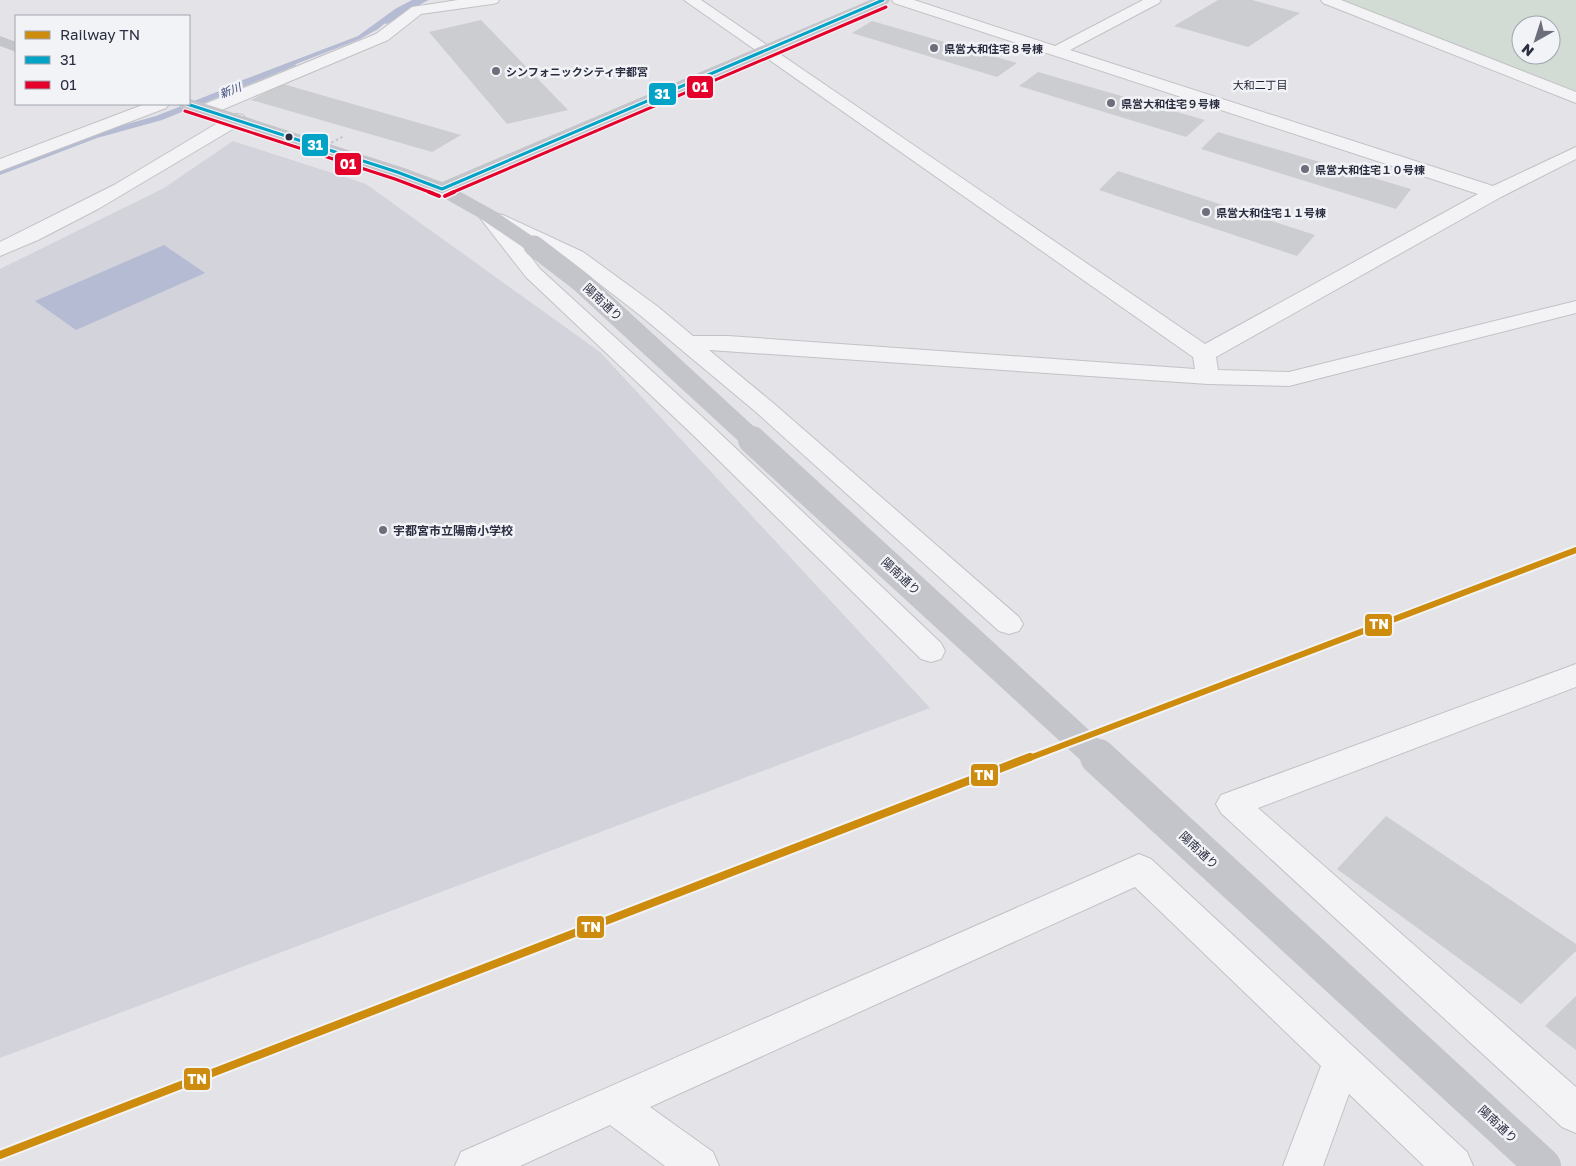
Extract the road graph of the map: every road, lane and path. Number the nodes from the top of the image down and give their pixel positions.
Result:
1 (492, 0) edge
2 (691, 0) edge
3 (883, 0) edge
4 (899, 0) edge
5 (1154, 0) edge
6 (1328, 0) edge
7 (0, 41) edge
8 (15, 47) edge
9 (764, 51) junction
10 (1057, 51) junction
11 (1576, 98) edge
12 (157, 105) edge
13 (190, 105) edge
14 (206, 110) junction
15 (237, 120) junction
16 (344, 136) dead end
17 (1576, 152) edge
18 (304, 157) dead end
19 (0, 164) edge
20 (442, 189) junction
21 (1494, 193) junction
22 (488, 215) junction
23 (0, 250) edge
24 (1576, 307) edge
25 (687, 343) junction
26 (1204, 354) junction
27 (1208, 377) junction
28 (1009, 624) dead end
29 (931, 651) dead end
30 (1576, 675) edge
31 (1342, 1061) junction
32 (613, 1104) junction
33 (1576, 1113) edge
34 (475, 1166) edge
35 (699, 1166) edge
36 (1303, 1166) edge
37 (1454, 1166) edge
38 (1543, 1166) edge

1 - 14 street
2 - 9 street
3 - 9 street
4 - 10 street
5 - 10 street
6 - 11 street
7 - 8 street
9 - 20 street
9 - 26 street
10 - 21 street
12 - 19 street
13 - 14 street, 陽南通り
14 - 15 street, 陽南通り
15 - 20 street, 陽南通り
15 - 23 street
16 - 18 path, bridge
17 - 21 street
20 - 22 street, 陽南通り
21 - 26 street
22 - 25 street
22 - 29 street
22 - 38 street, 陽南通り, bridge
24 - 27 street
25 - 27 street
25 - 28 street
26 - 27 street
30 - 33 street
31 - 32 street
31 - 36 street
31 - 37 street
32 - 34 street
32 - 35 street

